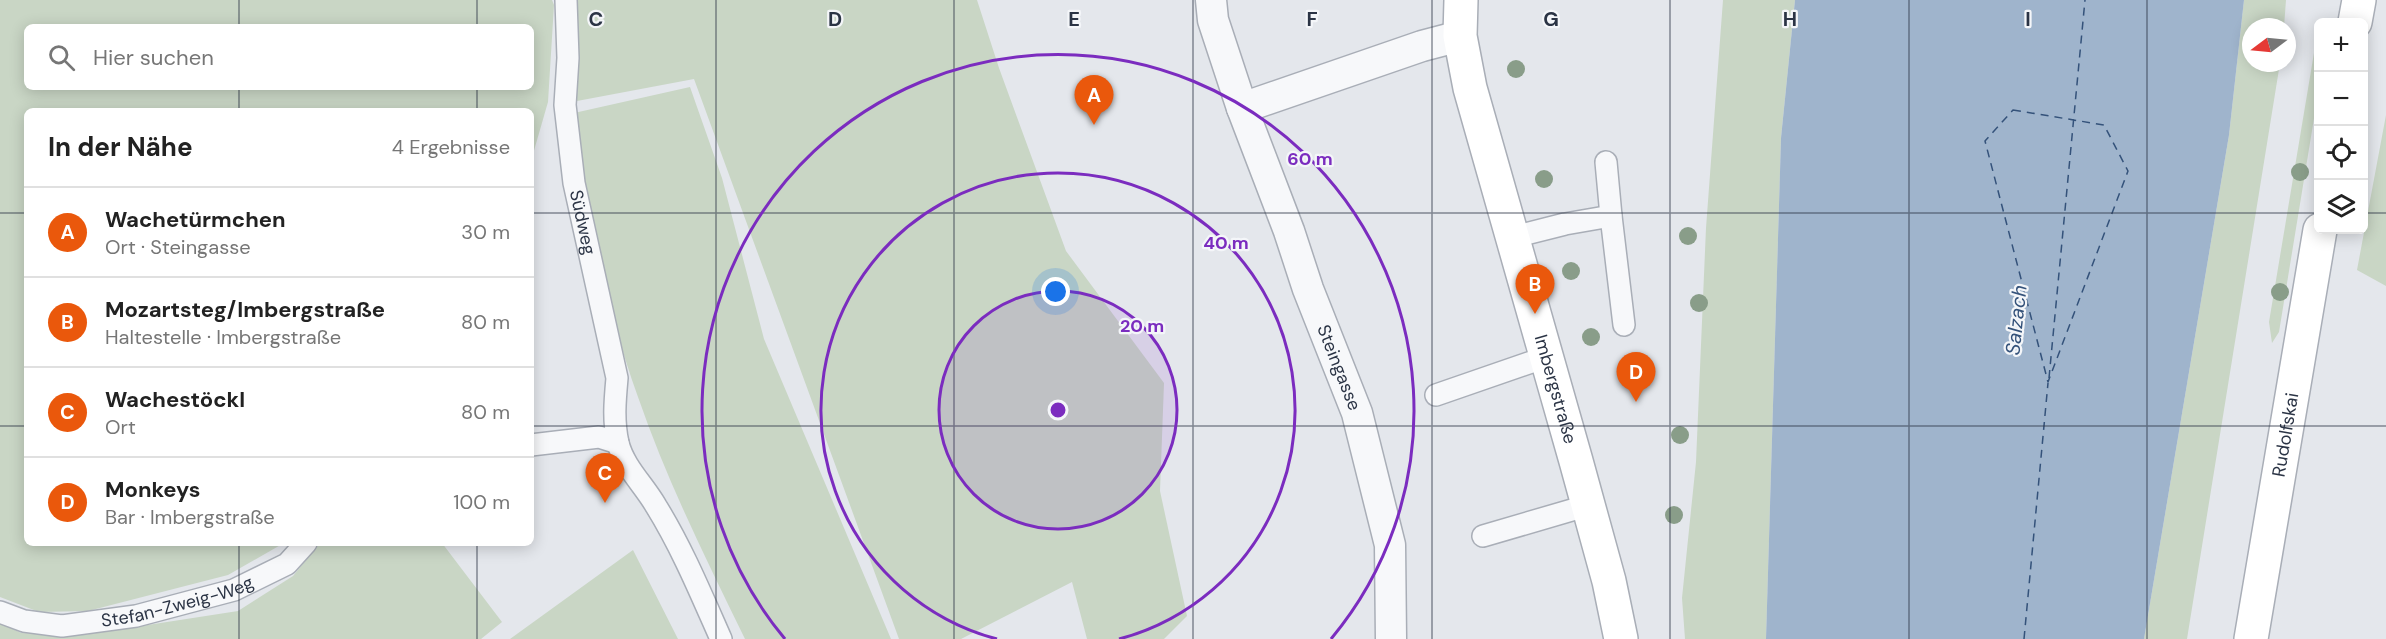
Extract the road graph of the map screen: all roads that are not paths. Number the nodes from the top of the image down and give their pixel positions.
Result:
1 (566, 0) edge
2 (1211, 0) edge
3 (1461, 0) edge
4 (2359, 0) edge
5 (2356, 18) edge
6 (1460, 36) junction
7 (1242, 108) junction
8 (1606, 162) dead end
9 (1611, 216) junction
10 (2319, 234) edge
11 (1514, 237) junction
12 (1624, 325) dead end
13 (1546, 357) junction
14 (1436, 395) dead end
15 (618, 443) junction
16 (534, 445) edge
17 (1588, 506) junction
18 (1483, 536) dead end
19 (303, 546) edge
20 (0, 612) edge
21 (721, 639) edge
22 (1391, 639) edge
23 (1621, 639) edge
24 (2251, 639) edge

1 - 15 lane, Südweg
2 - 7 street, Steingasse
3 - 6 main road, Imbergstraße
4 - 5 main road
6 - 7 street
6 - 11 main road, Imbergstraße
7 - 22 street, Steingasse
8 - 9 lane
9 - 11 lane
9 - 12 lane
10 - 24 main road, Rudolfskai
11 - 13 main road, Imbergstraße
13 - 14 lane
13 - 17 main road, Imbergstraße
15 - 16 lane
15 - 21 lane
17 - 18 lane
17 - 23 main road, Imbergstraße
19 - 20 lane, Stefan-Zweig-Weg

